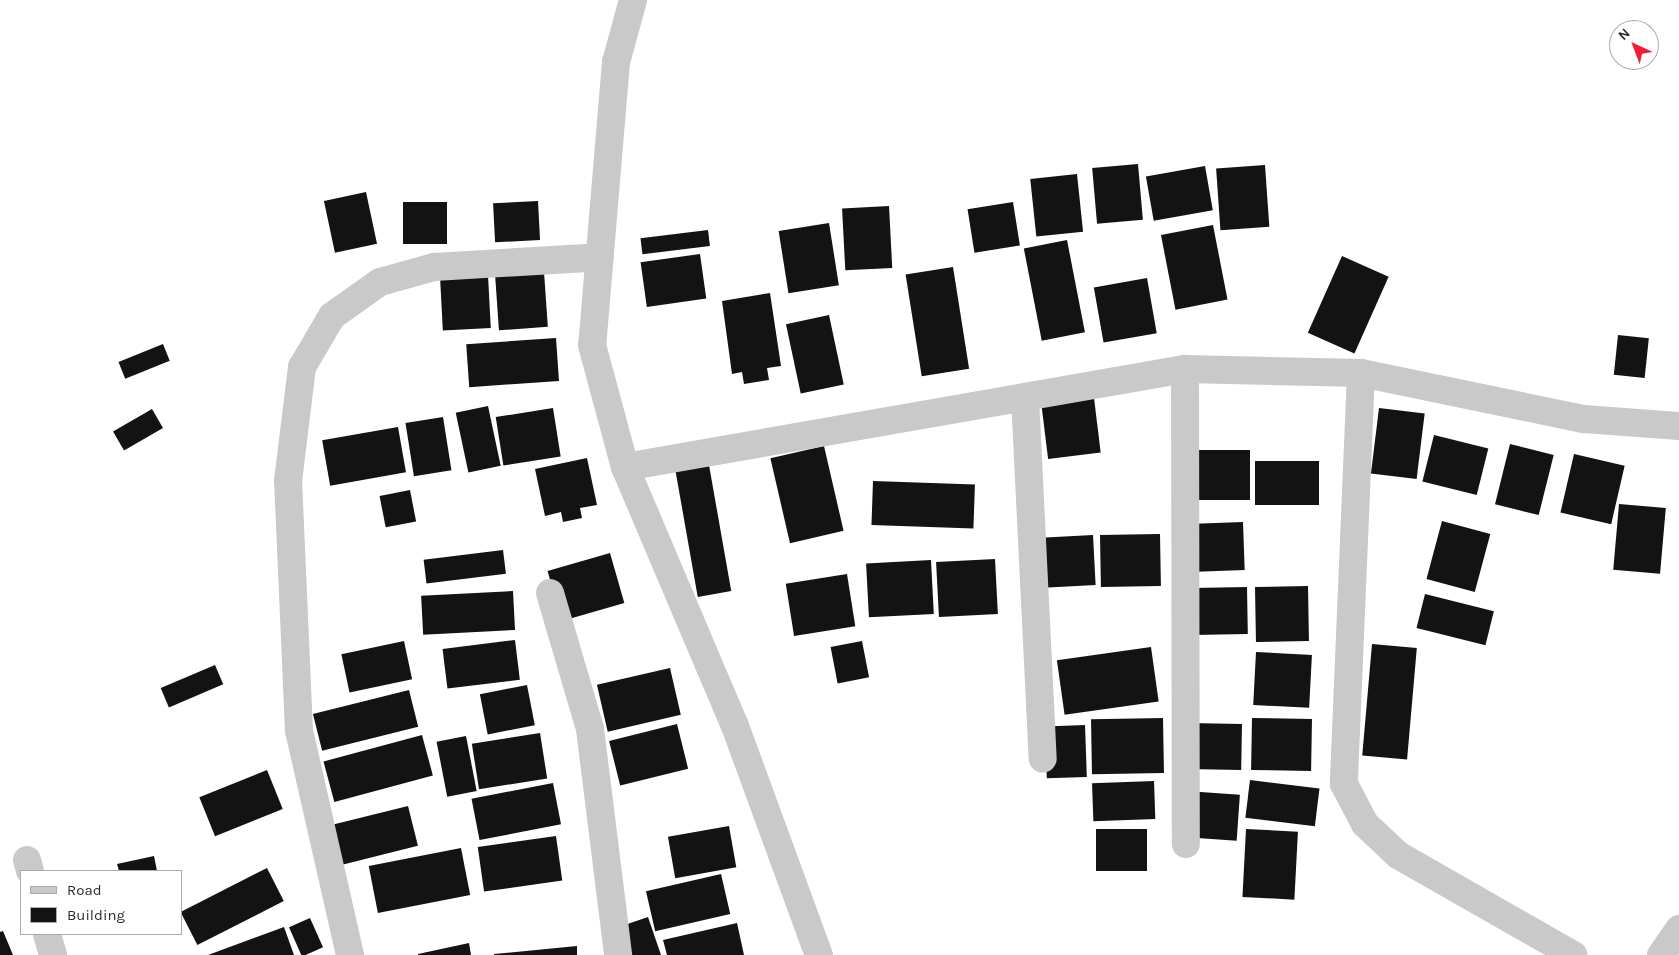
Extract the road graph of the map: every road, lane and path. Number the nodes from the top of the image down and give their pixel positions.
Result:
1 (633, 0) edge
2 (600, 258) junction
3 (1185, 369) junction
4 (1362, 373) junction
5 (1025, 397) junction
6 (1679, 426) edge
7 (625, 467) junction
8 (550, 593) dead end
9 (1044, 759) dead end
10 (1186, 844) dead end
11 (1679, 929) edge
12 (47, 935) edge
13 (53, 955) edge
14 (350, 955) edge
15 (618, 955) edge
16 (819, 955) edge
17 (1573, 955) edge
18 (1662, 955) edge

1 - 2 street
2 - 7 street
2 - 14 street
3 - 4 street
3 - 5 street
3 - 10 street
4 - 6 street
4 - 17 street
5 - 7 street
5 - 9 street
7 - 16 street
8 - 15 street
11 - 18 street
12 - 13 street

